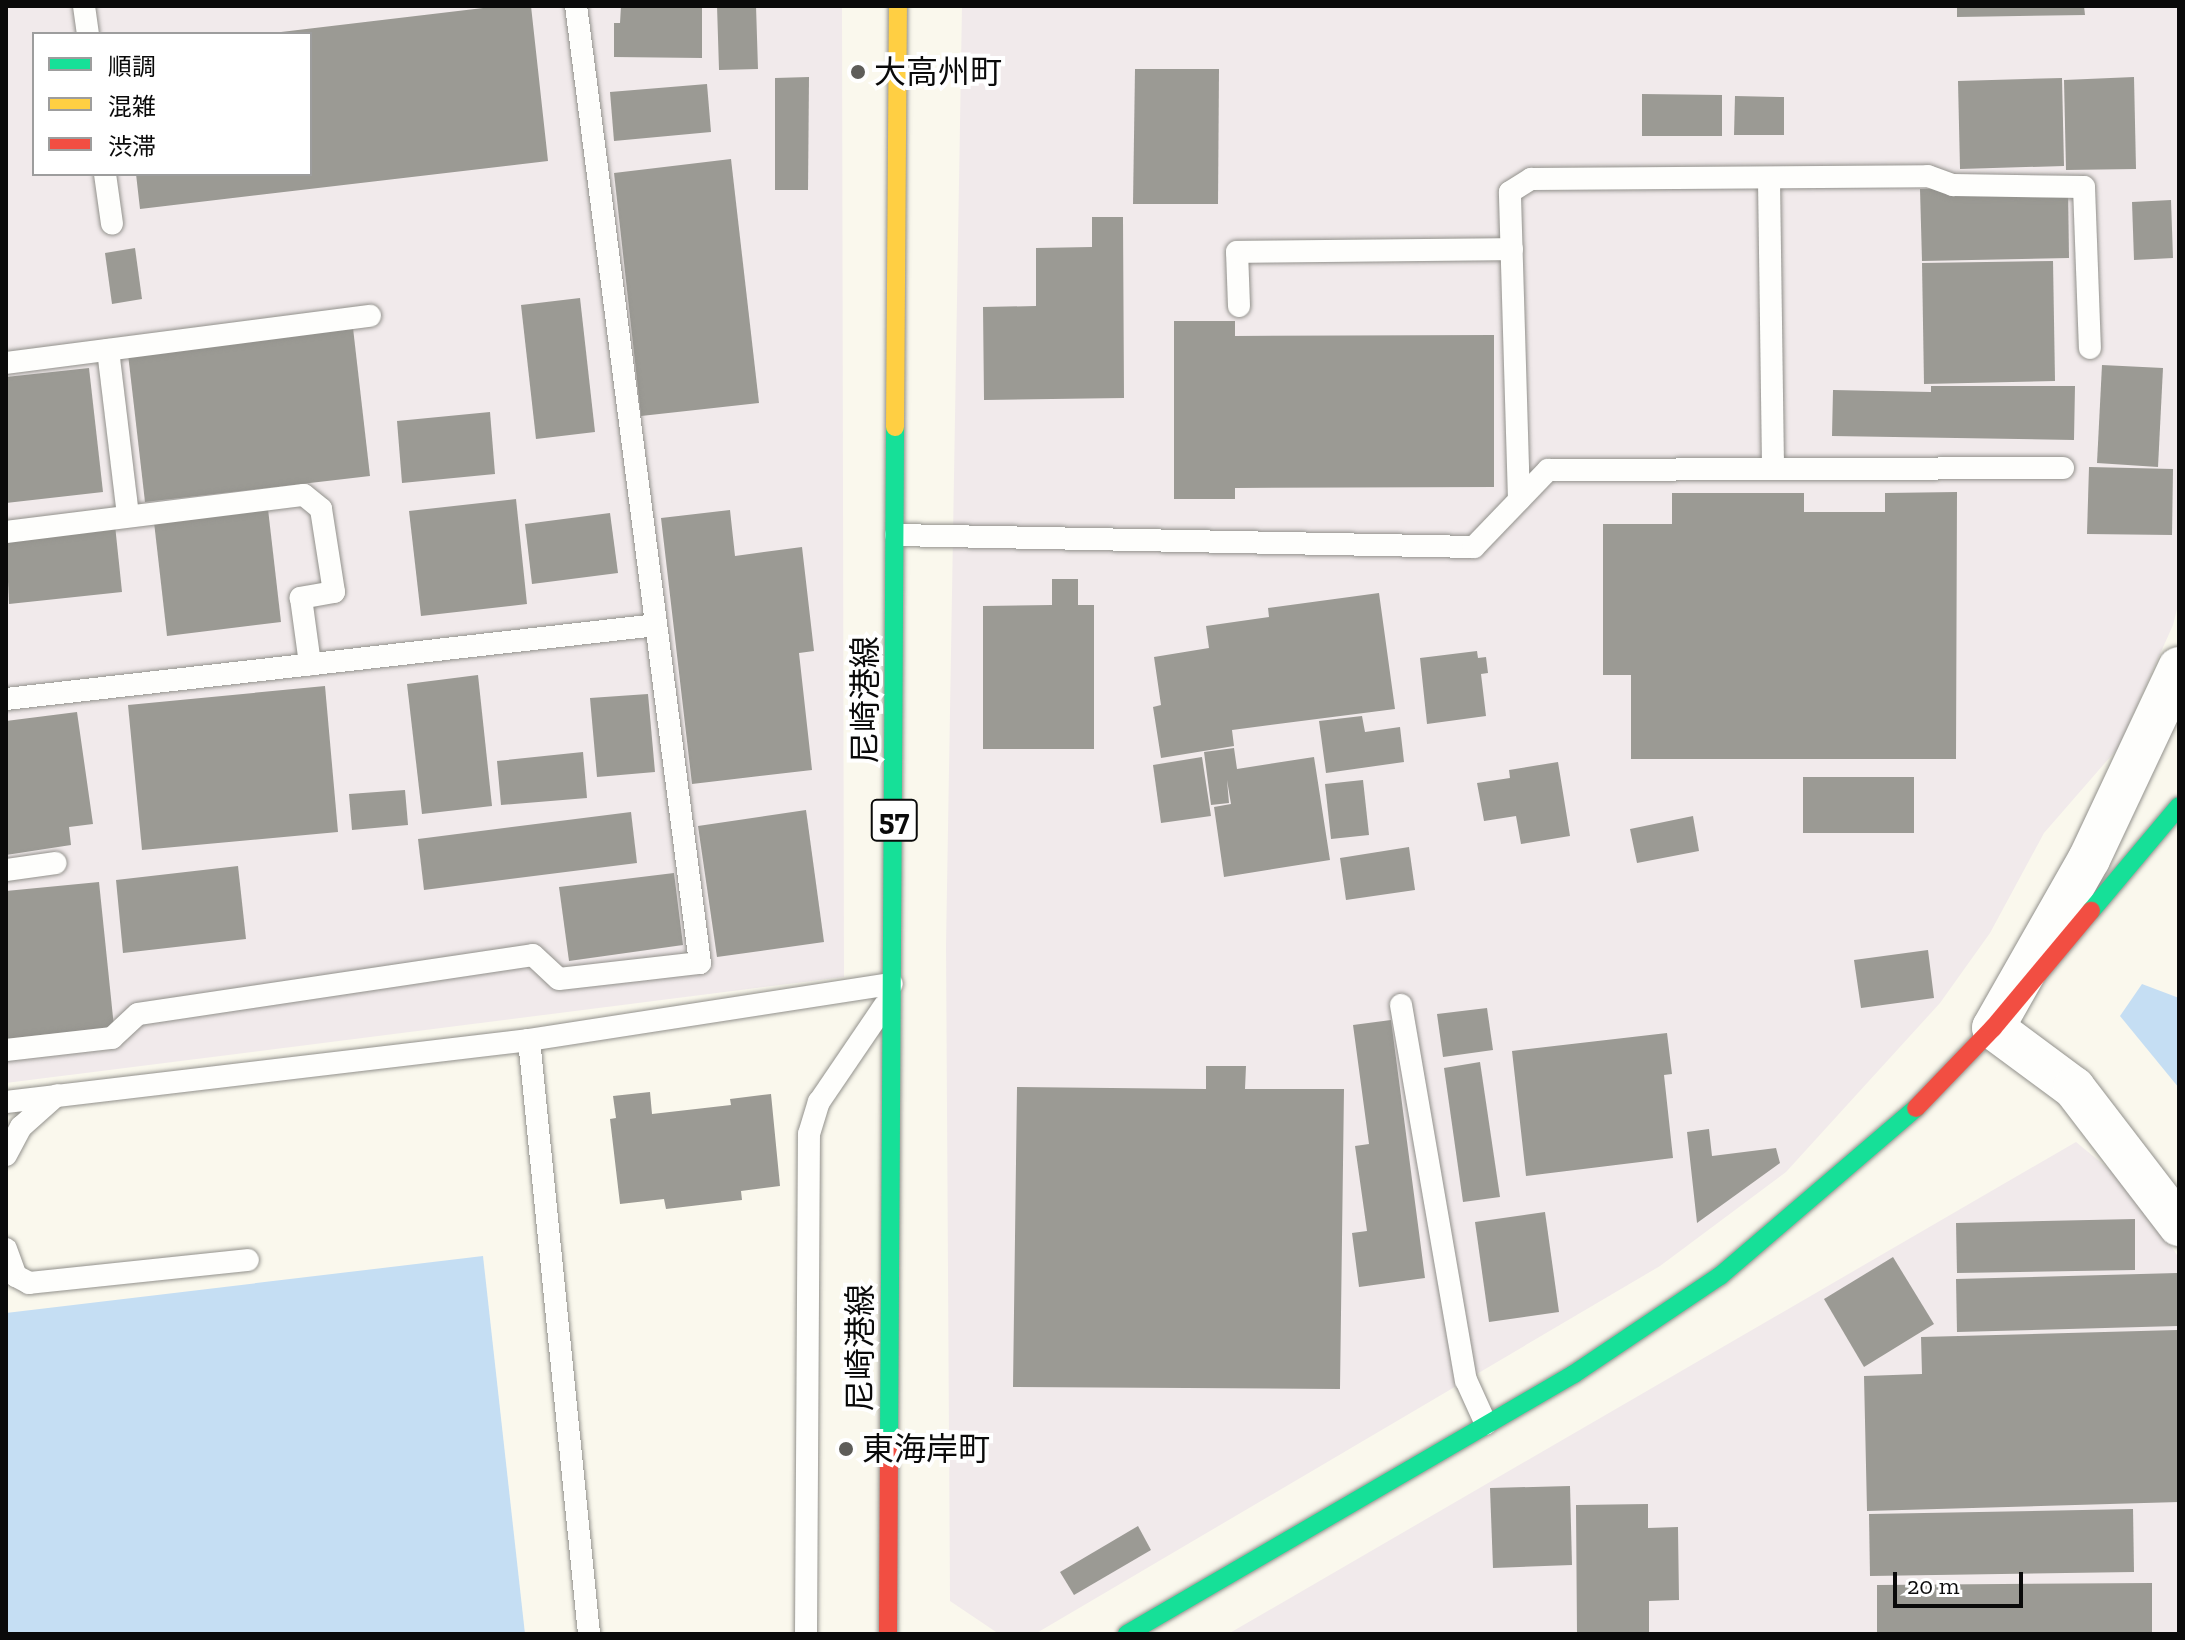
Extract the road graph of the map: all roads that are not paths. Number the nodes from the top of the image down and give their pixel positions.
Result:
1 (84, 6) edge
2 (576, 6) edge
3 (898, 6) edge
4 (88, 32) edge
5 (105, 176) edge
6 (1769, 180) junction
7 (112, 224) dead end
8 (1512, 249) junction
9 (1239, 306) dead end
10 (370, 316) dead end
11 (2090, 348) dead end
12 (108, 350) junction
13 (6, 363) edge
14 (2063, 468) dead end
15 (1773, 469) junction
16 (1519, 500) junction
17 (128, 516) junction
18 (6, 532) edge
19 (896, 535) junction
20 (656, 625) junction
21 (310, 664) junction
22 (2179, 668) edge
23 (6, 699) edge
24 (2179, 806) edge
25 (56, 863) dead end
26 (6, 870) edge
27 (892, 989) junction
28 (1401, 1005) dead end
29 (1993, 1028) junction
30 (529, 1040) junction
31 (6, 1050) edge
32 (57, 1095) junction
33 (6, 1102) edge
34 (6, 1155) edge
35 (2179, 1225) edge
36 (6, 1249) edge
37 (248, 1260) dead end
38 (1486, 1424) junction
39 (589, 1634) edge
40 (806, 1634) edge
41 (888, 1634) edge
42 (1127, 1634) edge

1 - 4 lane
2 - 20 lane
3 - 19 main road, 尼崎港線 / 57
5 - 7 lane
6 - 8 lane
6 - 11 lane
6 - 15 lane
8 - 9 lane
8 - 16 lane
10 - 12 lane
12 - 13 lane
12 - 17 lane
14 - 15 lane
15 - 16 lane
16 - 19 lane
17 - 18 lane
17 - 21 lane
19 - 27 main road, 尼崎港線 / 57
20 - 21 lane
20 - 31 lane
21 - 23 lane
22 - 29 street
24 - 29 main road
25 - 26 lane
27 - 30 lane
27 - 40 lane
27 - 41 main road, 尼崎港線 / 57
28 - 38 lane
29 - 35 street
29 - 38 main road
30 - 32 lane
30 - 39 lane
32 - 33 lane
32 - 34 lane
36 - 37 lane
38 - 42 main road

